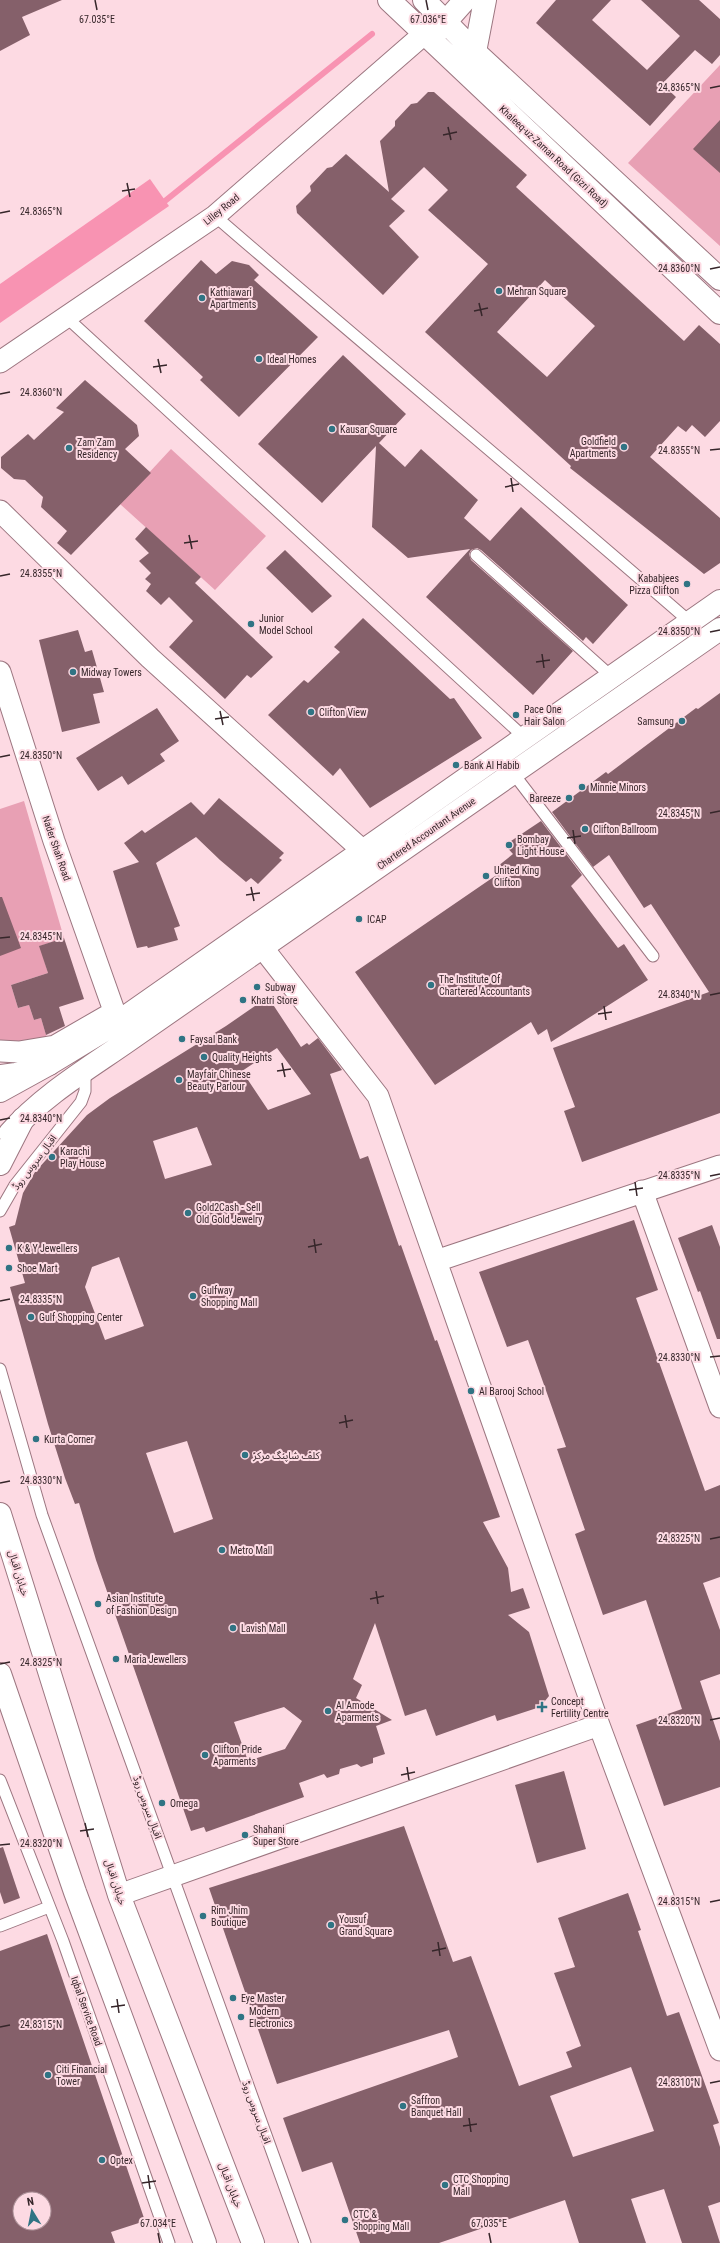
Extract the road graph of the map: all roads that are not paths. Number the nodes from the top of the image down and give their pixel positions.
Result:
1 (388, 0) edge
2 (421, 0) edge
3 (424, 0) edge
4 (466, 0) edge
5 (485, 0) edge
6 (405, 16) junction
7 (446, 23) junction
8 (427, 36) junction
9 (475, 52) junction
10 (215, 216) junction
11 (720, 279) edge
12 (720, 313) edge
13 (65, 316) junction
14 (0, 362) edge
15 (0, 511) edge
16 (476, 555) dead end
17 (720, 601) edge
18 (690, 622) junction
19 (720, 629) edge
20 (0, 672) edge
21 (612, 677) junction
22 (525, 738) junction
23 (513, 773) junction
24 (362, 850) junction
25 (262, 947) junction
26 (653, 956) dead end
27 (121, 1024) junction
28 (0, 1051) edge
29 (49, 1064) junction
30 (85, 1071) junction
31 (0, 1076) edge
32 (0, 1091) edge
33 (22, 1119) junction
34 (0, 1129) edge
35 (0, 1144) edge
36 (0, 1164) edge
37 (720, 1166) edge
38 (642, 1191) junction
39 (0, 1211) edge
40 (436, 1261) junction
41 (0, 1369) edge
42 (720, 1408) edge
43 (0, 1514) edge
44 (0, 1674) edge
45 (598, 1725) junction
46 (0, 1780) edge
47 (173, 1875) junction
48 (119, 1895) junction
49 (49, 1908) junction
50 (0, 1926) edge
51 (718, 2039) edge
52 (169, 2243) edge
53 (205, 2243) edge
54 (253, 2243) edge
55 (305, 2243) edge

1 - 6 main road, Khaleeq-uz-Zaman Road (Gizri Road)
2 - 6 main road
3 - 7 main road
4 - 7 main road
5 - 9 main road
6 - 8 main road, Khaleeq-uz-Zaman Road (Gizri Road)
7 - 8 main road
7 - 9 main road
8 - 10 street, Lilley Road
8 - 12 main road, Khaleeq-uz-Zaman Road (Gizri Road)
9 - 11 main road
10 - 13 street, Lilley Road
10 - 18 lane
13 - 14 street, Lilley Road
13 - 22 lane
15 - 24 street
16 - 21 lane
17 - 18 main road
18 - 21 main road
19 - 23 main road, Chartered Accountant Avenue
20 - 27 street, Nader Shah Road
21 - 22 main road
22 - 24 main road
23 - 25 main road, Chartered Accountant Avenue
23 - 26 lane
24 - 27 main road
25 - 27 main road, Chartered Accountant Avenue
25 - 40 street
27 - 28 street
27 - 29 main road
27 - 30 main road
29 - 31 main road
29 - 32 main road
30 - 33 main road
30 - 39 lane, اقبال سروس روڈ
33 - 34 main road
33 - 35 main road
33 - 36 main road
37 - 38 street
38 - 40 street
38 - 42 street
40 - 45 street
41 - 47 lane, اقبال سروس روڈ
43 - 48 main road, خیابان اقبال
44 - 53 main road
45 - 47 street
45 - 51 street
46 - 49 lane, Iqbal Service Road
47 - 48 street
47 - 55 lane, اقبال سروس روڈ
48 - 54 main road, خیابان اقبال
49 - 50 lane
49 - 52 lane, Iqbal Service Road

